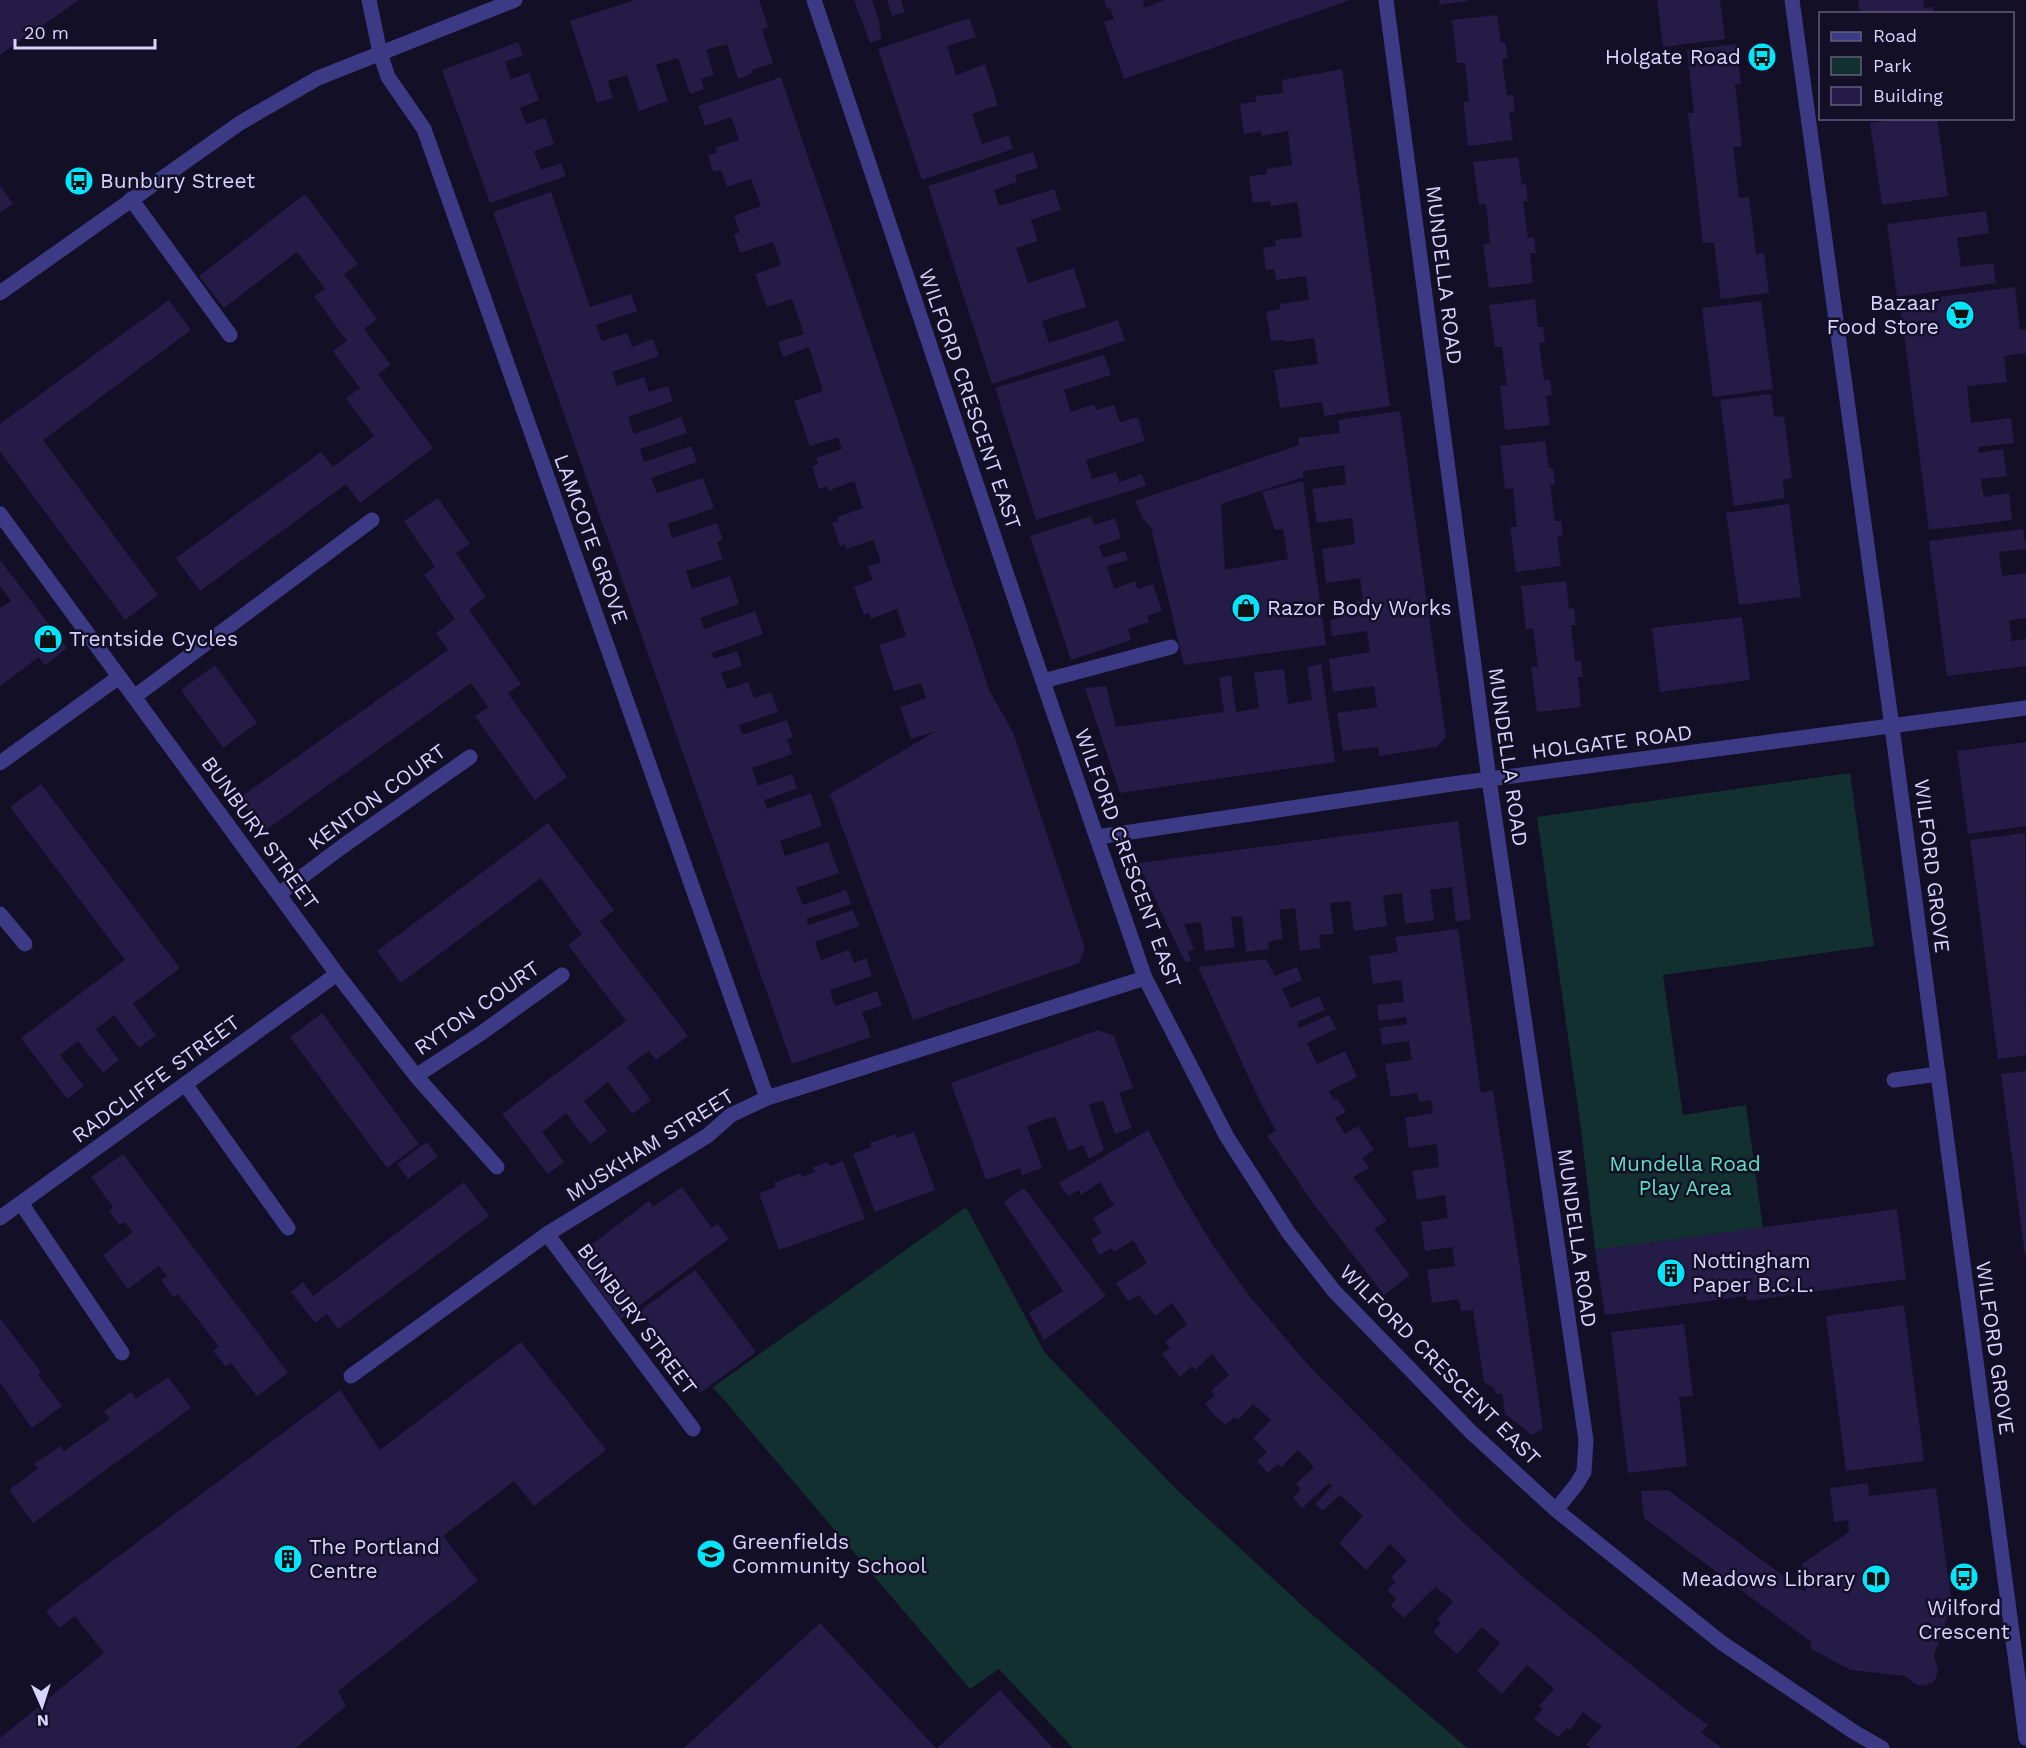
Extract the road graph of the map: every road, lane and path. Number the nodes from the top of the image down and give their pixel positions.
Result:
1 (369, 0) edge
2 (515, 0) edge
3 (814, 0) edge
4 (1386, 0) edge
5 (1792, 0) edge
6 (380, 53) junction
7 (131, 199) junction
8 (0, 293) edge
9 (230, 335) dead end
10 (0, 514) edge
11 (372, 520) dead end
12 (1171, 647) dead end
13 (119, 677) junction
14 (1043, 681) junction
15 (134, 697) junction
16 (2026, 708) edge
17 (1892, 727) junction
18 (470, 757) dead end
19 (0, 763) edge
20 (1489, 779) junction
21 (1097, 837) junction
22 (279, 894) junction
23 (0, 914) edge
24 (25, 944) dead end
25 (337, 974) junction
26 (562, 975) dead end
27 (1145, 978) junction
28 (1938, 1074) junction
29 (416, 1076) junction
30 (1894, 1080) dead end
31 (185, 1084) junction
32 (767, 1098) junction
33 (497, 1167) dead end
34 (21, 1203) junction
35 (0, 1218) edge
36 (288, 1228) dead end
37 (547, 1234) junction
38 (122, 1353) dead end
39 (351, 1376) dead end
40 (693, 1429) dead end
41 (1556, 1510) junction
42 (2026, 1738) edge
43 (1878, 1747) edge

1 - 6 street, LAMCOTE GROVE
2 - 6 street
3 - 14 street, WILFORD CRESCENT EAST
4 - 20 street, MUNDELLA ROAD
5 - 17 street, WILFORD GROVE
6 - 7 street
6 - 32 street, LAMCOTE GROVE
7 - 8 street
7 - 9 street
10 - 13 street, BUNBURY STREET
11 - 15 street
12 - 14 street
13 - 15 street, BUNBURY STREET
13 - 19 street
14 - 21 street, WILFORD CRESCENT EAST
15 - 22 street, BUNBURY STREET
16 - 17 street, HOLGATE ROAD
17 - 20 street, HOLGATE ROAD
17 - 28 street, WILFORD GROVE
18 - 22 street, KENTON COURT
20 - 21 street, HOLGATE ROAD
20 - 41 street, MUNDELLA ROAD
21 - 27 street, WILFORD CRESCENT EAST
22 - 25 street, BUNBURY STREET
23 - 24 street
25 - 29 street, BUNBURY STREET
25 - 31 street, RADCLIFFE STREET
26 - 29 street, RYTON COURT
27 - 32 street, MUSKHAM STREET
27 - 41 street, WILFORD CRESCENT EAST
28 - 30 street
28 - 42 street, WILFORD GROVE
29 - 33 street, BUNBURY STREET
31 - 34 street, RADCLIFFE STREET
31 - 36 street
32 - 37 street, MUSKHAM STREET
34 - 35 street, RADCLIFFE STREET
34 - 38 street
37 - 39 street, MUSKHAM STREET
37 - 40 street, BUNBURY STREET
41 - 43 street, WILFORD CRESCENT EAST

